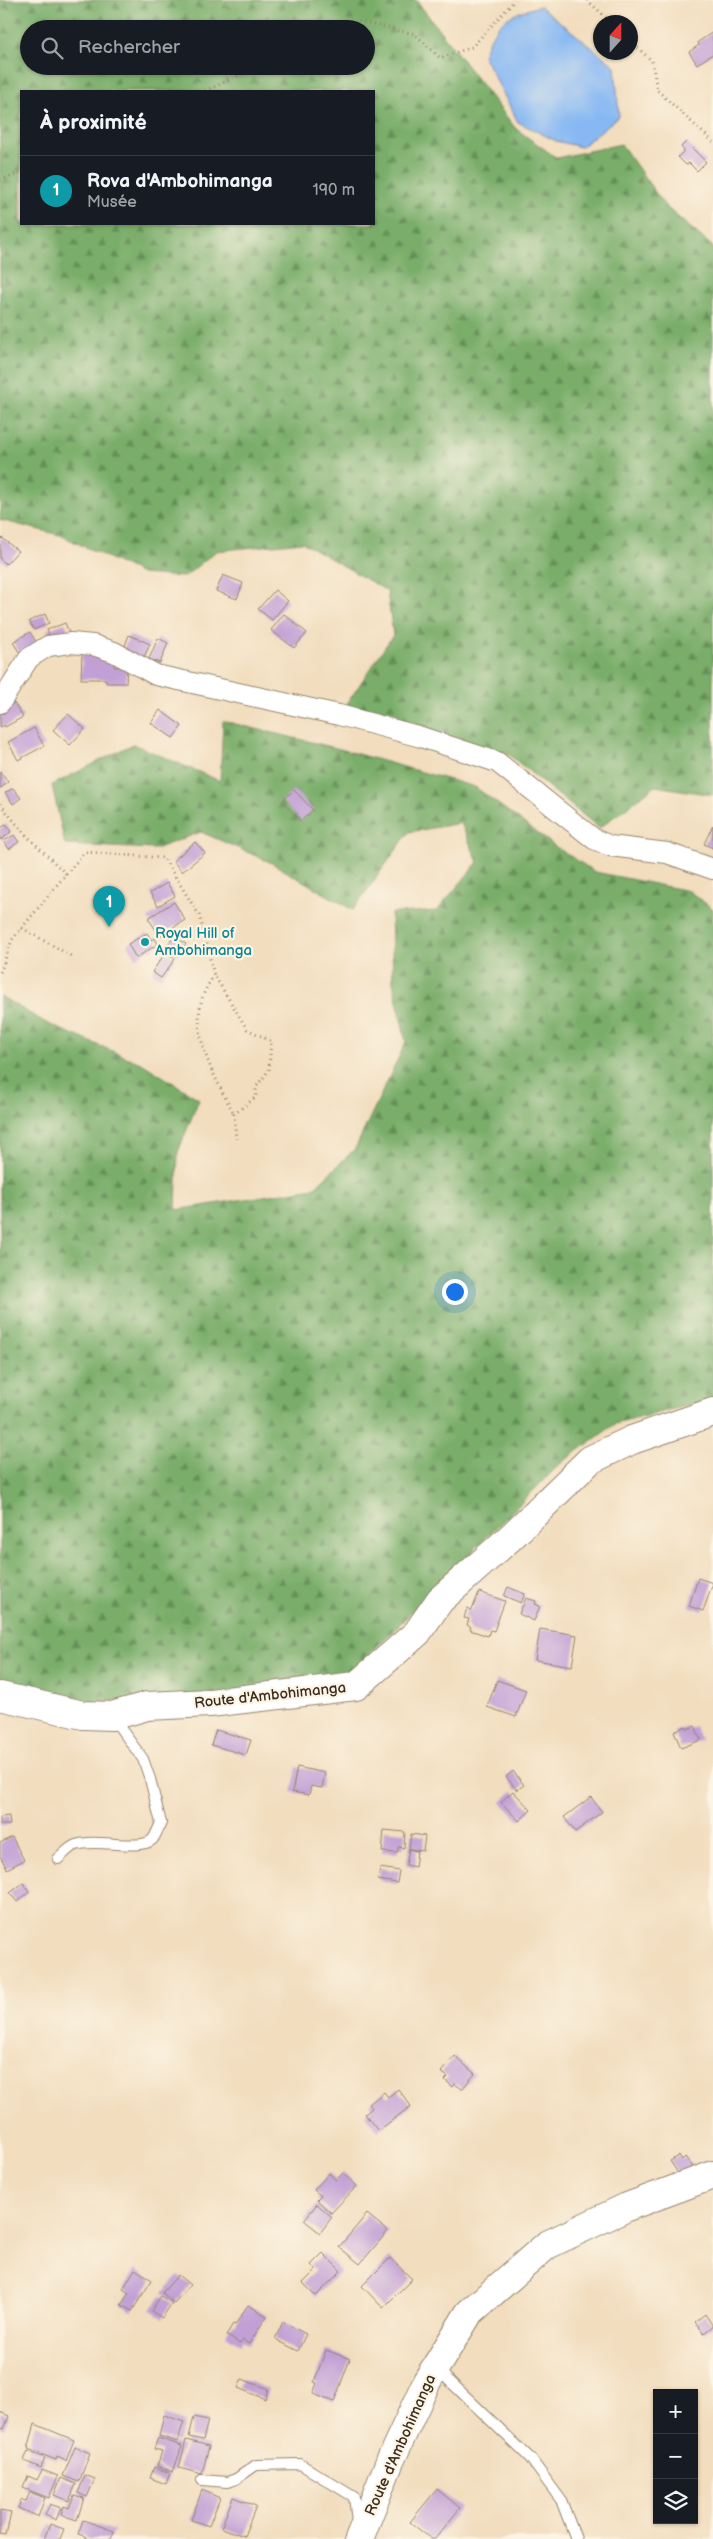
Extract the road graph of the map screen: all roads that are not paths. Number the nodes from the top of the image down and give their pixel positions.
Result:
1 (0, 703) edge
2 (713, 869) edge
3 (713, 1412) edge
4 (0, 1696) edge
5 (112, 1716) junction
6 (58, 1859) dead end
7 (713, 2176) edge
8 (435, 2367) junction
9 (202, 2480) dead end
10 (359, 2538) edge
11 (576, 2539) edge

1 - 2 street
3 - 5 street, Route d'Ambohimanga
4 - 5 street, Route d'Ambohimanga
5 - 6 lane
7 - 8 street, Route d'Ambohimanga
8 - 10 street, Route d'Ambohimanga
8 - 11 lane
9 - 10 lane

